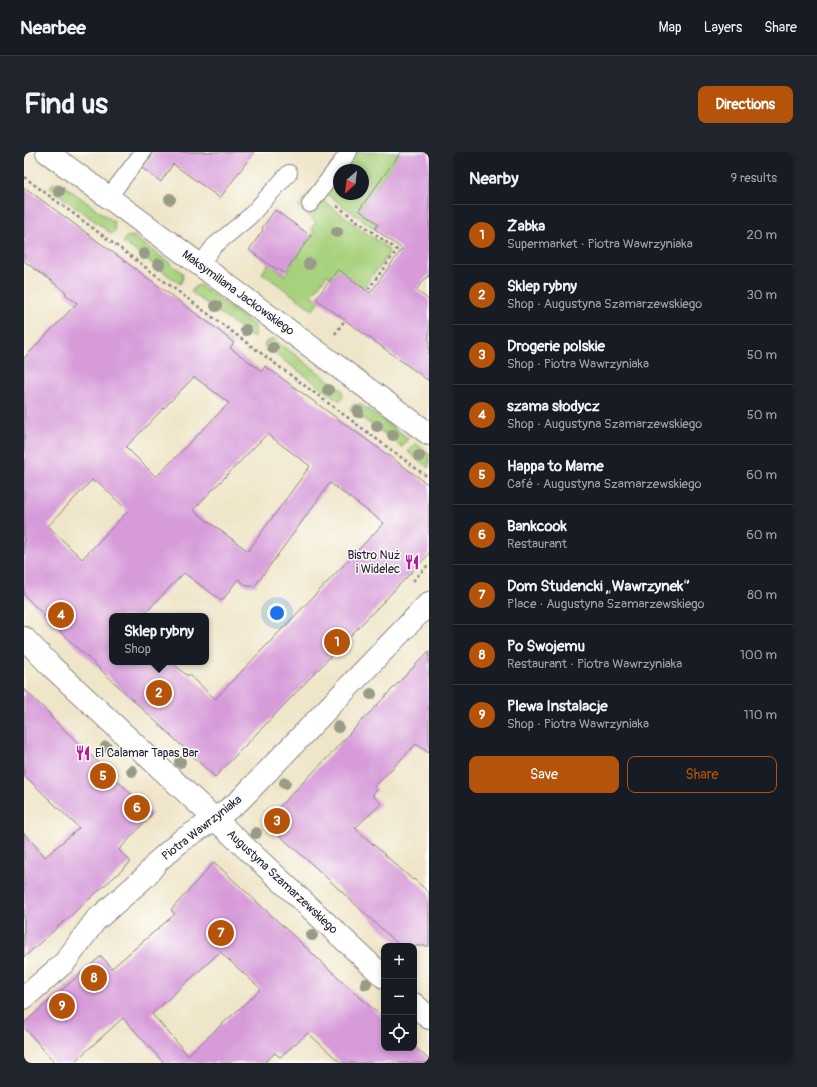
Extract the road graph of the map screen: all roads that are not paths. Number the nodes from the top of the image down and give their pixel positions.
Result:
1 (47, 152) edge
2 (143, 152) edge
3 (349, 152) edge
4 (289, 173) dead end
5 (108, 198) junction
6 (315, 199) road end
7 (200, 265) junction
8 (429, 434) edge
9 (429, 603) edge
10 (24, 638) edge
11 (215, 819) junction
12 (381, 973) edge
13 (24, 998) edge
14 (417, 1007) edge
15 (429, 1018) edge

1 - 5 street, Maksymiliana Jackowskiego
2 - 5 lane
3 - 6 lane
4 - 7 lane
5 - 7 street, Maksymiliana Jackowskiego
7 - 8 street, Maksymiliana Jackowskiego
9 - 11 street, Piotra Wawrzyniaka
10 - 11 street, Augustyna Szamarzewskiego
11 - 12 street, Augustyna Szamarzewskiego
11 - 13 street, Piotra Wawrzyniaka
14 - 15 street

